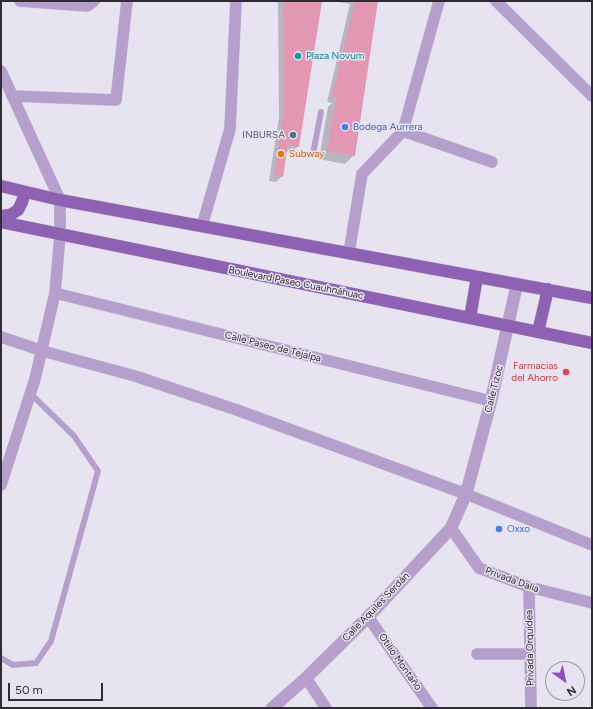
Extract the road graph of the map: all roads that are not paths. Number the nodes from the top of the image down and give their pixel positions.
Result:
1 (20, 1) edge
2 (127, 1) edge
3 (236, 1) edge
4 (439, 1) edge
5 (496, 1) edge
6 (90, 3) edge
7 (1, 71) edge
8 (12, 96) junction
9 (592, 96) edge
10 (321, 112) dead end
11 (403, 131) junction
12 (313, 154) dead end
13 (492, 162) dead end
14 (1, 186) edge
15 (25, 192) junction
16 (60, 200) junction
17 (1, 216) edge
18 (1, 222) edge
19 (202, 226) junction
20 (60, 235) junction
21 (348, 253) junction
22 (477, 277) junction
23 (517, 284) junction
24 (548, 289) junction
25 (56, 293) junction
26 (592, 298) edge
27 (470, 318) junction
28 (508, 326) junction
29 (538, 332) junction
30 (1, 337) edge
31 (592, 343) edge
32 (42, 350) junction
33 (31, 394) junction
34 (491, 401) junction
35 (1, 485) edge
36 (466, 494) junction
37 (452, 528) junction
38 (592, 545) edge
39 (529, 587) junction
40 (592, 604) edge
41 (368, 617) junction
42 (477, 654) dead end
43 (530, 654) junction
44 (1, 658) edge
45 (306, 678) junction
46 (272, 708) edge
47 (326, 708) edge
48 (432, 708) edge
49 (531, 708) edge

1 - 6 street
2 - 8 street
3 - 19 street
4 - 11 street
5 - 9 street
7 - 8 street
8 - 16 street
10 - 12 lane
11 - 13 street
11 - 21 street
14 - 15 main road
15 - 16 main road
15 - 17 main road
16 - 19 main road
16 - 20 street
18 - 20 main road, Boulevard Paseo Cuauhnáhuac
19 - 21 main road
20 - 25 street
20 - 27 main road, Boulevard Paseo Cuauhnáhuac
21 - 22 main road
22 - 23 main road
22 - 27 main road
23 - 24 main road
23 - 28 street, Calle Tizoc
24 - 26 main road
24 - 29 main road
25 - 32 street
25 - 34 street, Calle Paseo de Tejalpa
27 - 28 main road, Boulevard Paseo Cuauhnáhuac
28 - 29 main road, Boulevard Paseo Cuauhnáhuac
28 - 34 street, Calle Tizoc
29 - 31 main road, Boulevard Paseo Cuauhnáhuac
30 - 32 street
32 - 33 street
32 - 36 street
33 - 35 street
33 - 44 lane
34 - 36 street, Calle Tizoc
36 - 37 street, Calle Aquiles Serdán
36 - 38 street
37 - 39 street, Privada Dalia
37 - 41 street, Calle Aquiles Serdán
39 - 40 street, Privada Dalia
39 - 43 street, Privada Orquídea
41 - 45 street, Calle Aquiles Serdán
41 - 48 street, Otilio Montaño
42 - 43 street
43 - 49 street, Privada Orquídea
45 - 46 street, Calle Aquiles Serdán
45 - 47 street

